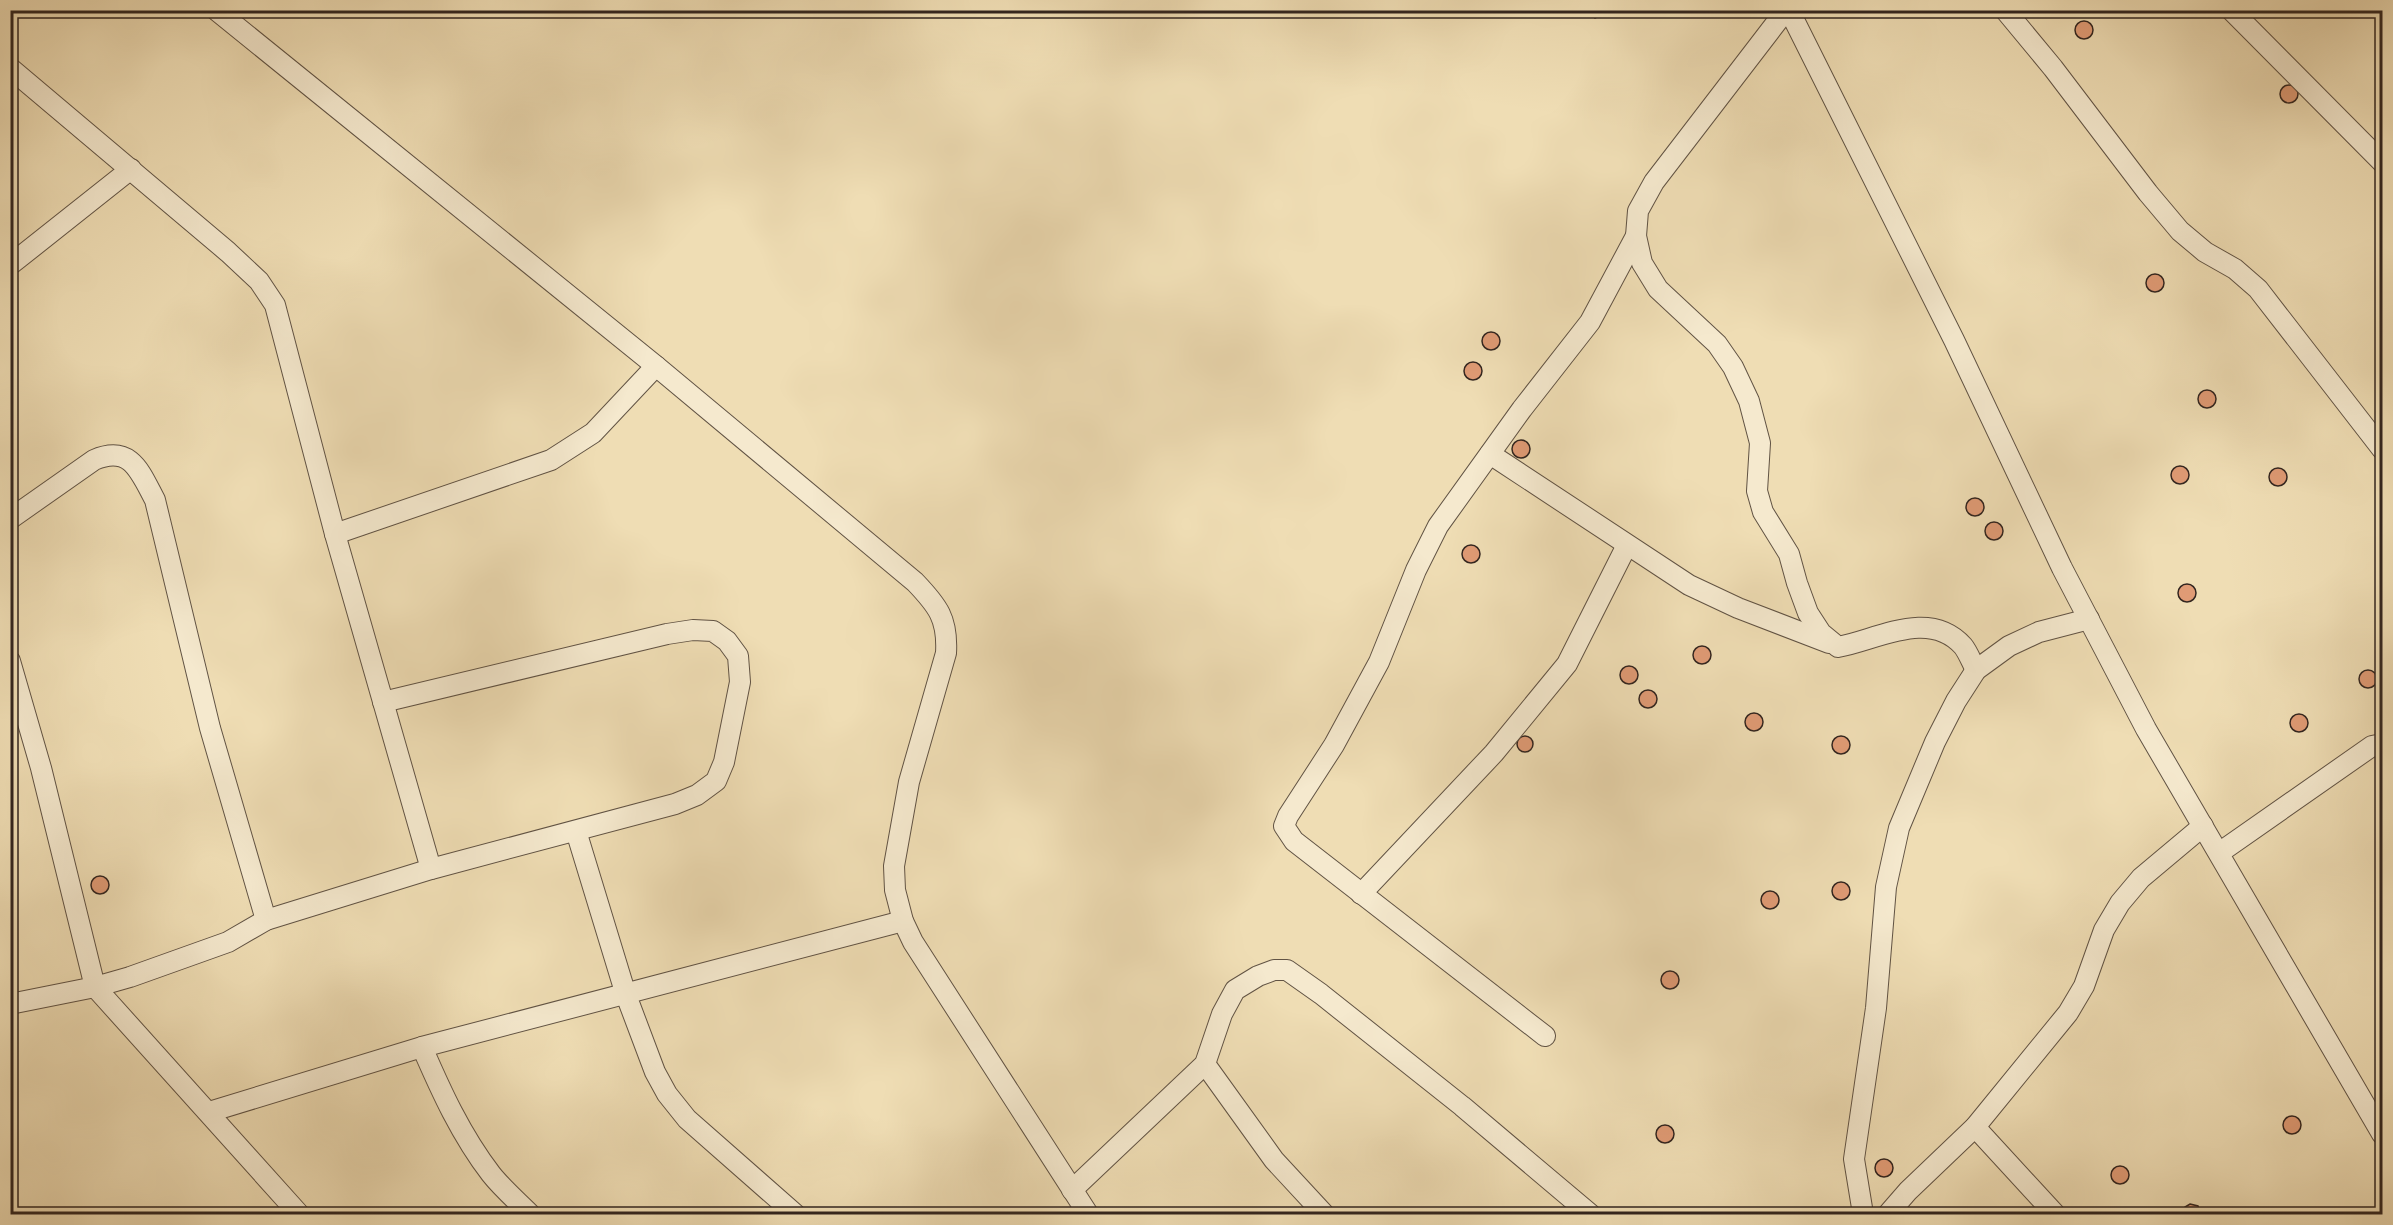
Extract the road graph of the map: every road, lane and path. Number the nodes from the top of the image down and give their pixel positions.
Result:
1 (216, 10) edge
2 (1787, 10) edge
3 (2005, 10) edge
4 (2231, 10) edge
5 (10, 68) edge
6 (2382, 162) edge
7 (131, 170) junction
8 (1636, 236) junction
9 (10, 265) edge
10 (656, 366) junction
11 (2382, 449) edge
12 (1490, 454) junction
13 (10, 519) edge
14 (335, 534) junction
15 (1627, 545) junction
16 (2089, 619) junction
17 (1838, 647) junction
18 (10, 661) edge
19 (1977, 670) junction
20 (382, 702) junction
21 (2382, 744) edge
22 (2203, 826) junction
23 (576, 831) junction
24 (2220, 853) junction
25 (431, 869) junction
26 (1361, 894) junction
27 (266, 920) junction
28 (903, 921) junction
29 (95, 987) junction
30 (626, 995) junction
31 (10, 1004) edge
32 (1545, 1036) dead end
33 (422, 1047) junction
34 (1205, 1064) junction
35 (209, 1112) junction
36 (1975, 1127) junction
37 (2382, 1134) edge
38 (1072, 1190) junction
39 (1857, 1212) edge
40 (299, 1215) edge
41 (530, 1215) edge
42 (795, 1215) edge
43 (1088, 1215) edge
44 (1324, 1215) edge
45 (1590, 1215) edge
46 (1888, 1215) edge
47 (2055, 1215) edge

1 - 10 street
2 - 8 street
2 - 16 street
3 - 11 street
4 - 6 street
5 - 7 street
7 - 9 street
7 - 14 street
8 - 12 street
8 - 17 street
10 - 14 street
10 - 28 street
12 - 15 street
12 - 26 street
13 - 27 street
14 - 20 street
15 - 17 street
15 - 26 street
16 - 19 street
16 - 22 street
17 - 19 street
18 - 29 street
19 - 39 street
20 - 23 street
20 - 25 street
21 - 24 street
22 - 24 street
22 - 36 street
23 - 25 street
23 - 30 street
24 - 37 street
25 - 27 street
26 - 32 street
27 - 29 street
28 - 30 street
28 - 38 street
29 - 31 street
29 - 35 street
30 - 33 street
30 - 42 street
33 - 35 street
33 - 41 street
34 - 38 street
34 - 44 street
34 - 45 street
35 - 40 street
36 - 46 street
36 - 47 street
38 - 43 street

